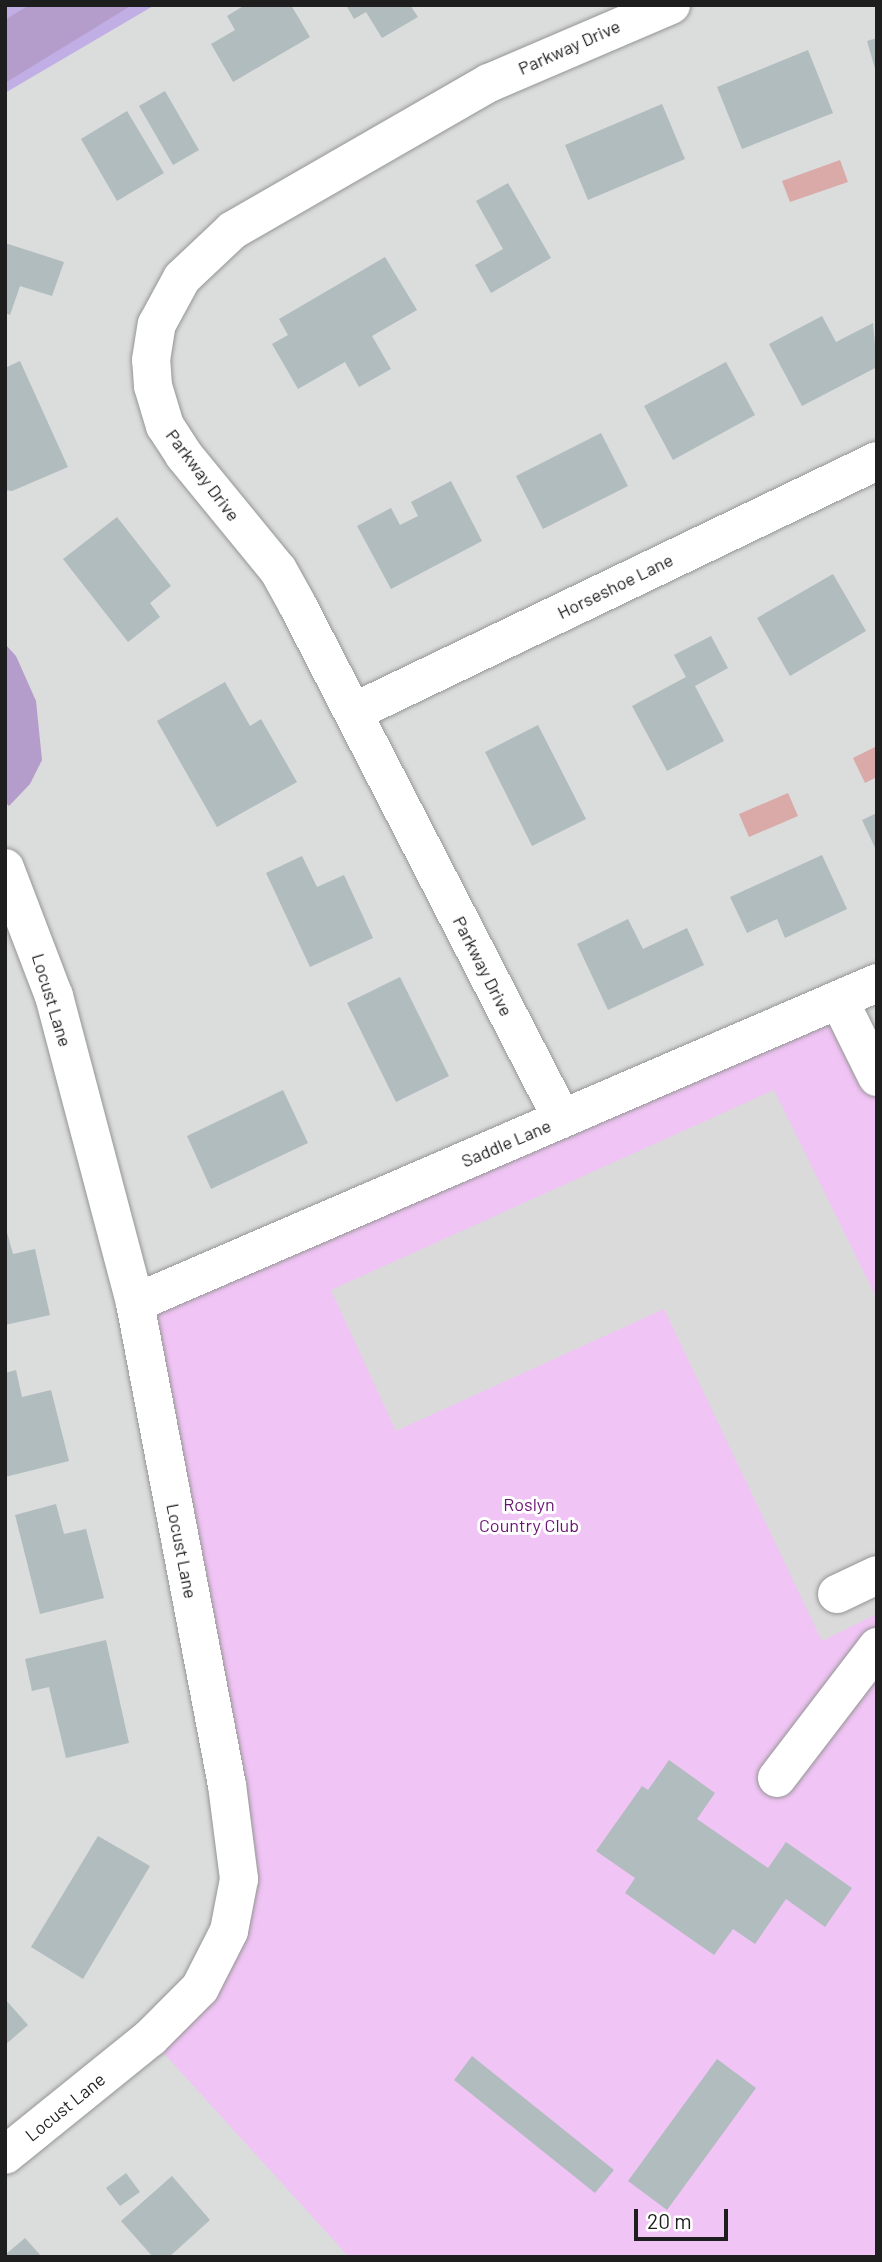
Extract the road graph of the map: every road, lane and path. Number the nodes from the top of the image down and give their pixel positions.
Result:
1 (671, 5) edge
2 (877, 461) edge
3 (354, 712) junction
4 (5, 868) edge
5 (877, 983) edge
6 (839, 1000) junction
7 (877, 1077) edge
8 (562, 1119) junction
9 (135, 1303) junction
10 (876, 1579) edge
11 (837, 1594) dead end
12 (877, 1647) edge
13 (777, 1778) dead end
14 (5, 2155) edge

1 - 3 street, Parkway Drive
2 - 3 street, Horseshoe Lane
3 - 8 street, Parkway Drive
4 - 9 street, Locust Lane
5 - 6 street, Saddle Lane
6 - 7 street
6 - 8 street, Saddle Lane
8 - 9 street, Saddle Lane
9 - 14 street, Locust Lane
10 - 11 street
12 - 13 street

